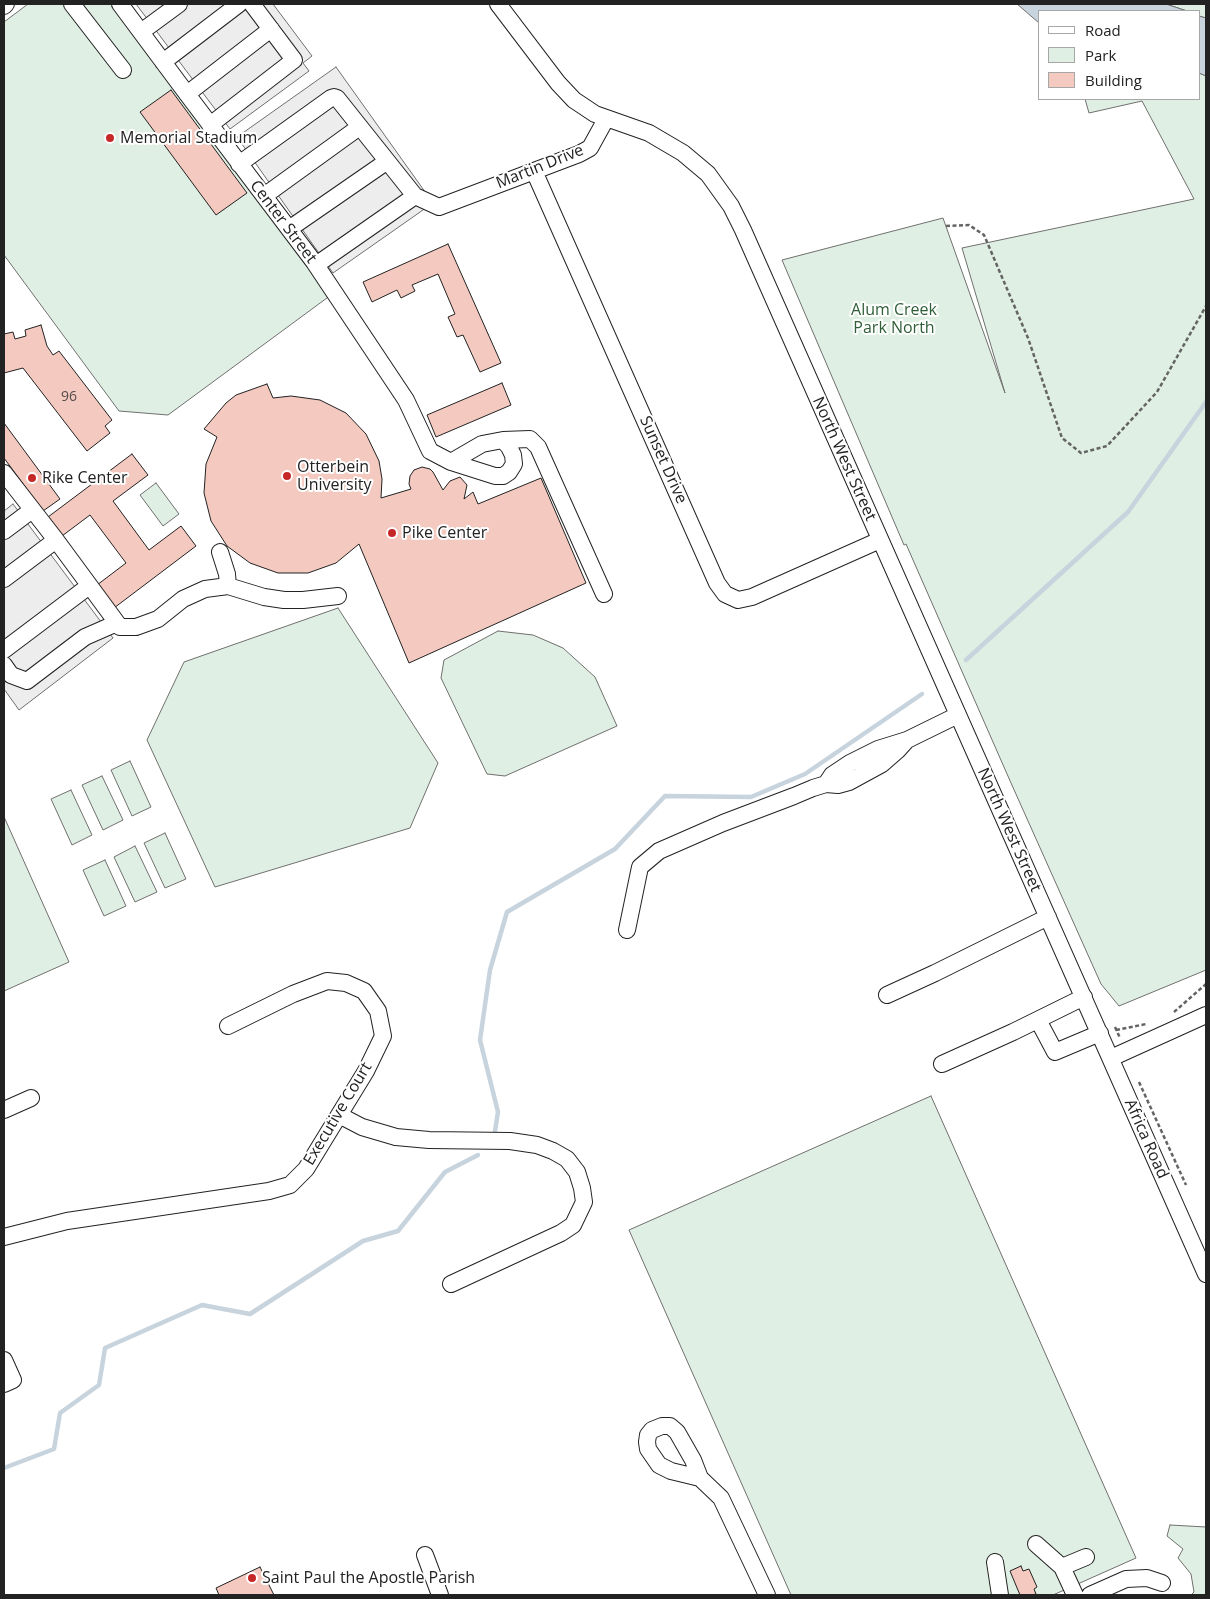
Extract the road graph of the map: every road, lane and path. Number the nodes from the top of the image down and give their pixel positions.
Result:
1 (72, 4) edge
2 (120, 4) edge
3 (178, 4) edge
4 (239, 4) edge
5 (252, 4) edge
6 (503, 5) edge
7 (271, 29) junction
8 (141, 32) junction
9 (163, 62) junction
10 (123, 70) dead end
11 (187, 94) junction
12 (606, 118) junction
13 (210, 125) junction
14 (358, 128) junction
15 (386, 162) junction
16 (239, 164) junction
17 (534, 171) junction
18 (264, 196) junction
19 (415, 196) junction
20 (946, 226) dead end
21 (289, 229) junction
22 (316, 265) junction
23 (1206, 306) edge
24 (503, 440) junction
25 (451, 462) junction
26 (4, 473) edge
27 (32, 510) junction
28 (4, 530) edge
29 (56, 540) junction
30 (880, 540) junction
31 (220, 552) dead end
32 (4, 579) edge
33 (89, 586) junction
34 (228, 586) junction
35 (604, 594) dead end
36 (338, 596) dead end
37 (117, 623) junction
38 (4, 650) edge
39 (4, 665) edge
40 (958, 715) junction
41 (1048, 917) junction
42 (627, 930) dead end
43 (1206, 984) edge
44 (888, 994) dead end
45 (1085, 1000) junction
46 (1170, 1015) dead end
47 (1206, 1015) edge
48 (1038, 1020) junction
49 (1147, 1024) dead end
50 (228, 1026) dead end
51 (1110, 1030) junction
52 (1122, 1042) dead end
53 (1111, 1058) junction
54 (942, 1064) dead end
55 (1136, 1074) dead end
56 (31, 1098) dead end
57 (4, 1110) edge
58 (339, 1115) junction
59 (1186, 1185) dead end
60 (4, 1237) edge
61 (1206, 1274) edge
62 (451, 1284) dead end
63 (4, 1360) edge
64 (4, 1384) edge
65 (700, 1478) dead end
66 (1036, 1544) dead end
67 (425, 1556) dead end
68 (1086, 1557) dead end
69 (995, 1562) dead end
70 (1062, 1568) junction
71 (1162, 1584) dead end
72 (440, 1595) edge
73 (768, 1595) edge
74 (1000, 1595) edge
75 (1075, 1595) edge
76 (1090, 1595) edge

1 - 10 street
2 - 8 street, Center Street
3 - 8 street
4 - 9 street
5 - 7 street
6 - 12 street, North West Street
7 - 11 street
7 - 13 street
8 - 9 street, Center Street
9 - 11 street, Center Street
11 - 13 street, Center Street
12 - 17 street, Martin Drive
12 - 30 street, North West Street
13 - 16 street, Center Street
14 - 15 street
14 - 16 street
14 - 18 street
15 - 19 street
15 - 21 street
16 - 18 street, Center Street
17 - 19 street, Martin Drive
17 - 30 street, Sunset Drive
18 - 21 street, Center Street
19 - 22 street
20 - 23 path
21 - 22 street, Center Street
22 - 25 street, Center Street
24 - 25 street
24 - 25 street
24 - 35 street
26 - 27 street
27 - 28 street
27 - 29 street
29 - 32 street
29 - 33 street
30 - 40 street, North West Street
31 - 34 street
33 - 37 street
33 - 38 street
34 - 36 street
34 - 37 street
37 - 39 street
40 - 41 street, North West Street
40 - 42 street
41 - 44 street
41 - 45 street, North West Street
43 - 46 path
45 - 48 street
45 - 51 street, Africa Road
47 - 53 street
48 - 51 street
48 - 54 street
49 - 51 path
50 - 58 street, Executive Court
51 - 52 path
51 - 53 street, Africa Road
53 - 61 street, Africa Road
55 - 59 path
56 - 57 street
58 - 60 street, Executive Court
58 - 62 street
63 - 64 street
65 - 73 street
66 - 70 street
67 - 72 street
68 - 70 street
69 - 74 street
70 - 75 street
71 - 76 street

